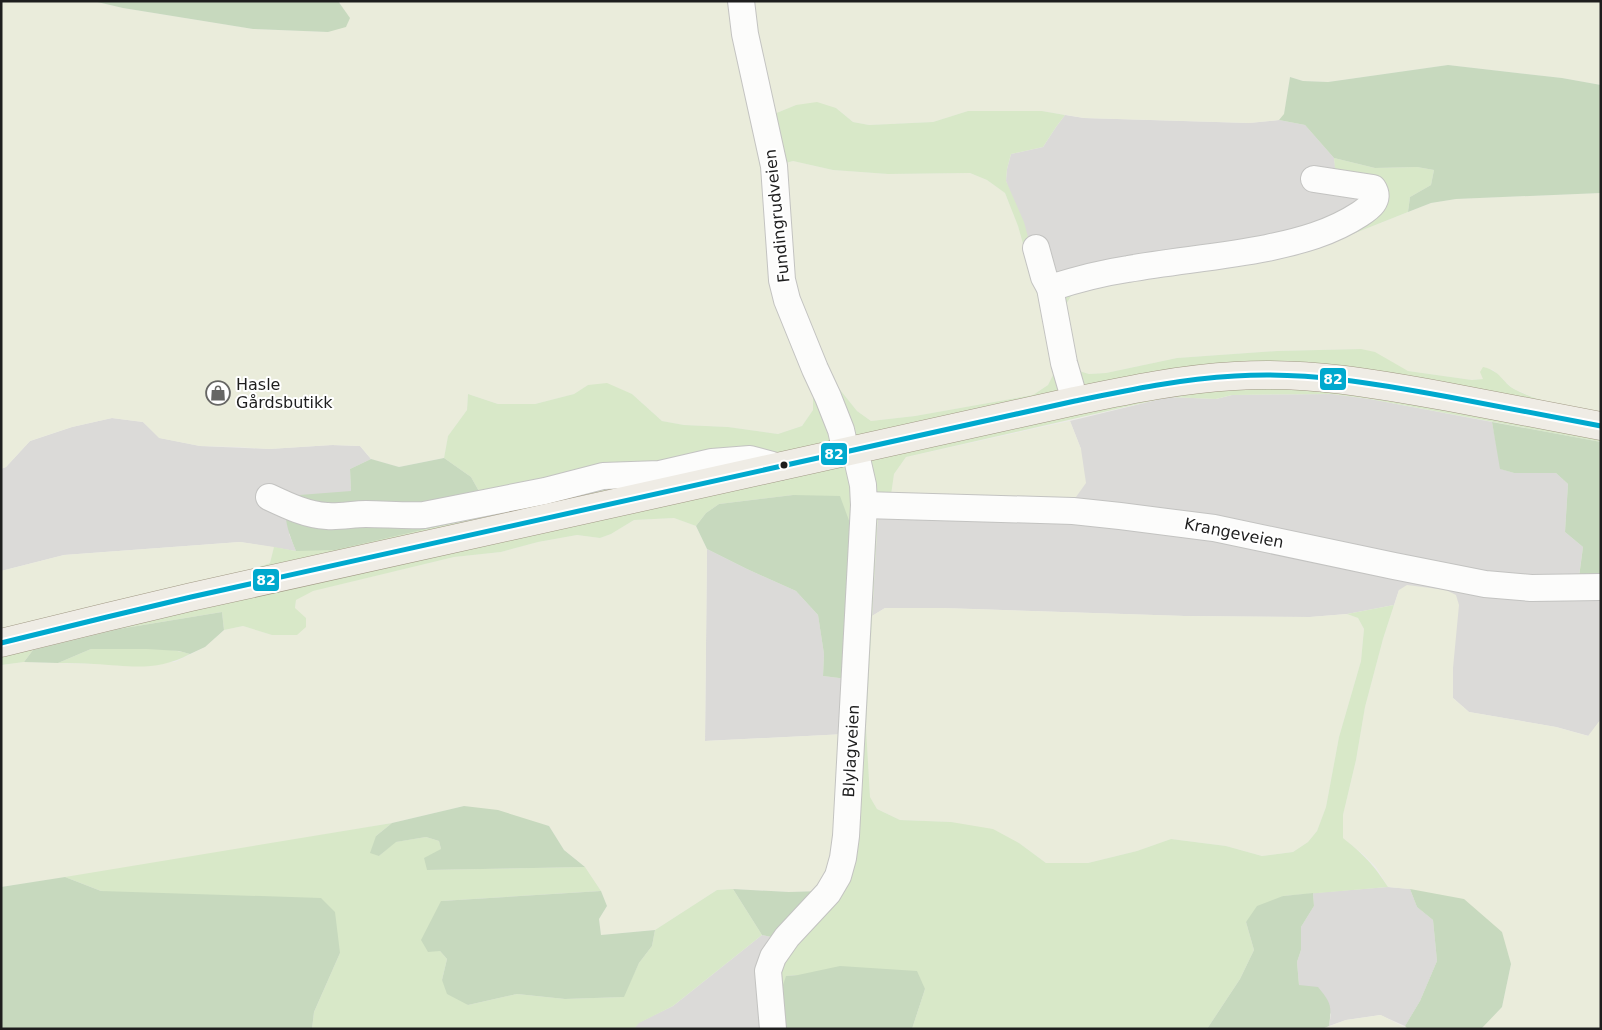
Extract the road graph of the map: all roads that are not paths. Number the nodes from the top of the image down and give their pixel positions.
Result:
1 (741, 1) edge
2 (1314, 179) dead end
3 (1036, 248) dead end
4 (1050, 288) junction
5 (1075, 402) junction
6 (1601, 426) edge
7 (851, 451) junction
8 (780, 467) junction
9 (270, 497) dead end
10 (864, 505) junction
11 (1601, 587) edge
12 (1, 643) edge
13 (772, 1029) edge

1 - 7 street, Fundingrudveien
2 - 4 street
3 - 4 street
4 - 5 street
5 - 6 main road
5 - 7 main road
7 - 8 main road
7 - 10 street, Blylagveien
8 - 9 street
8 - 12 main road
10 - 11 street, Krangeveien
10 - 13 street, Blylagveien

